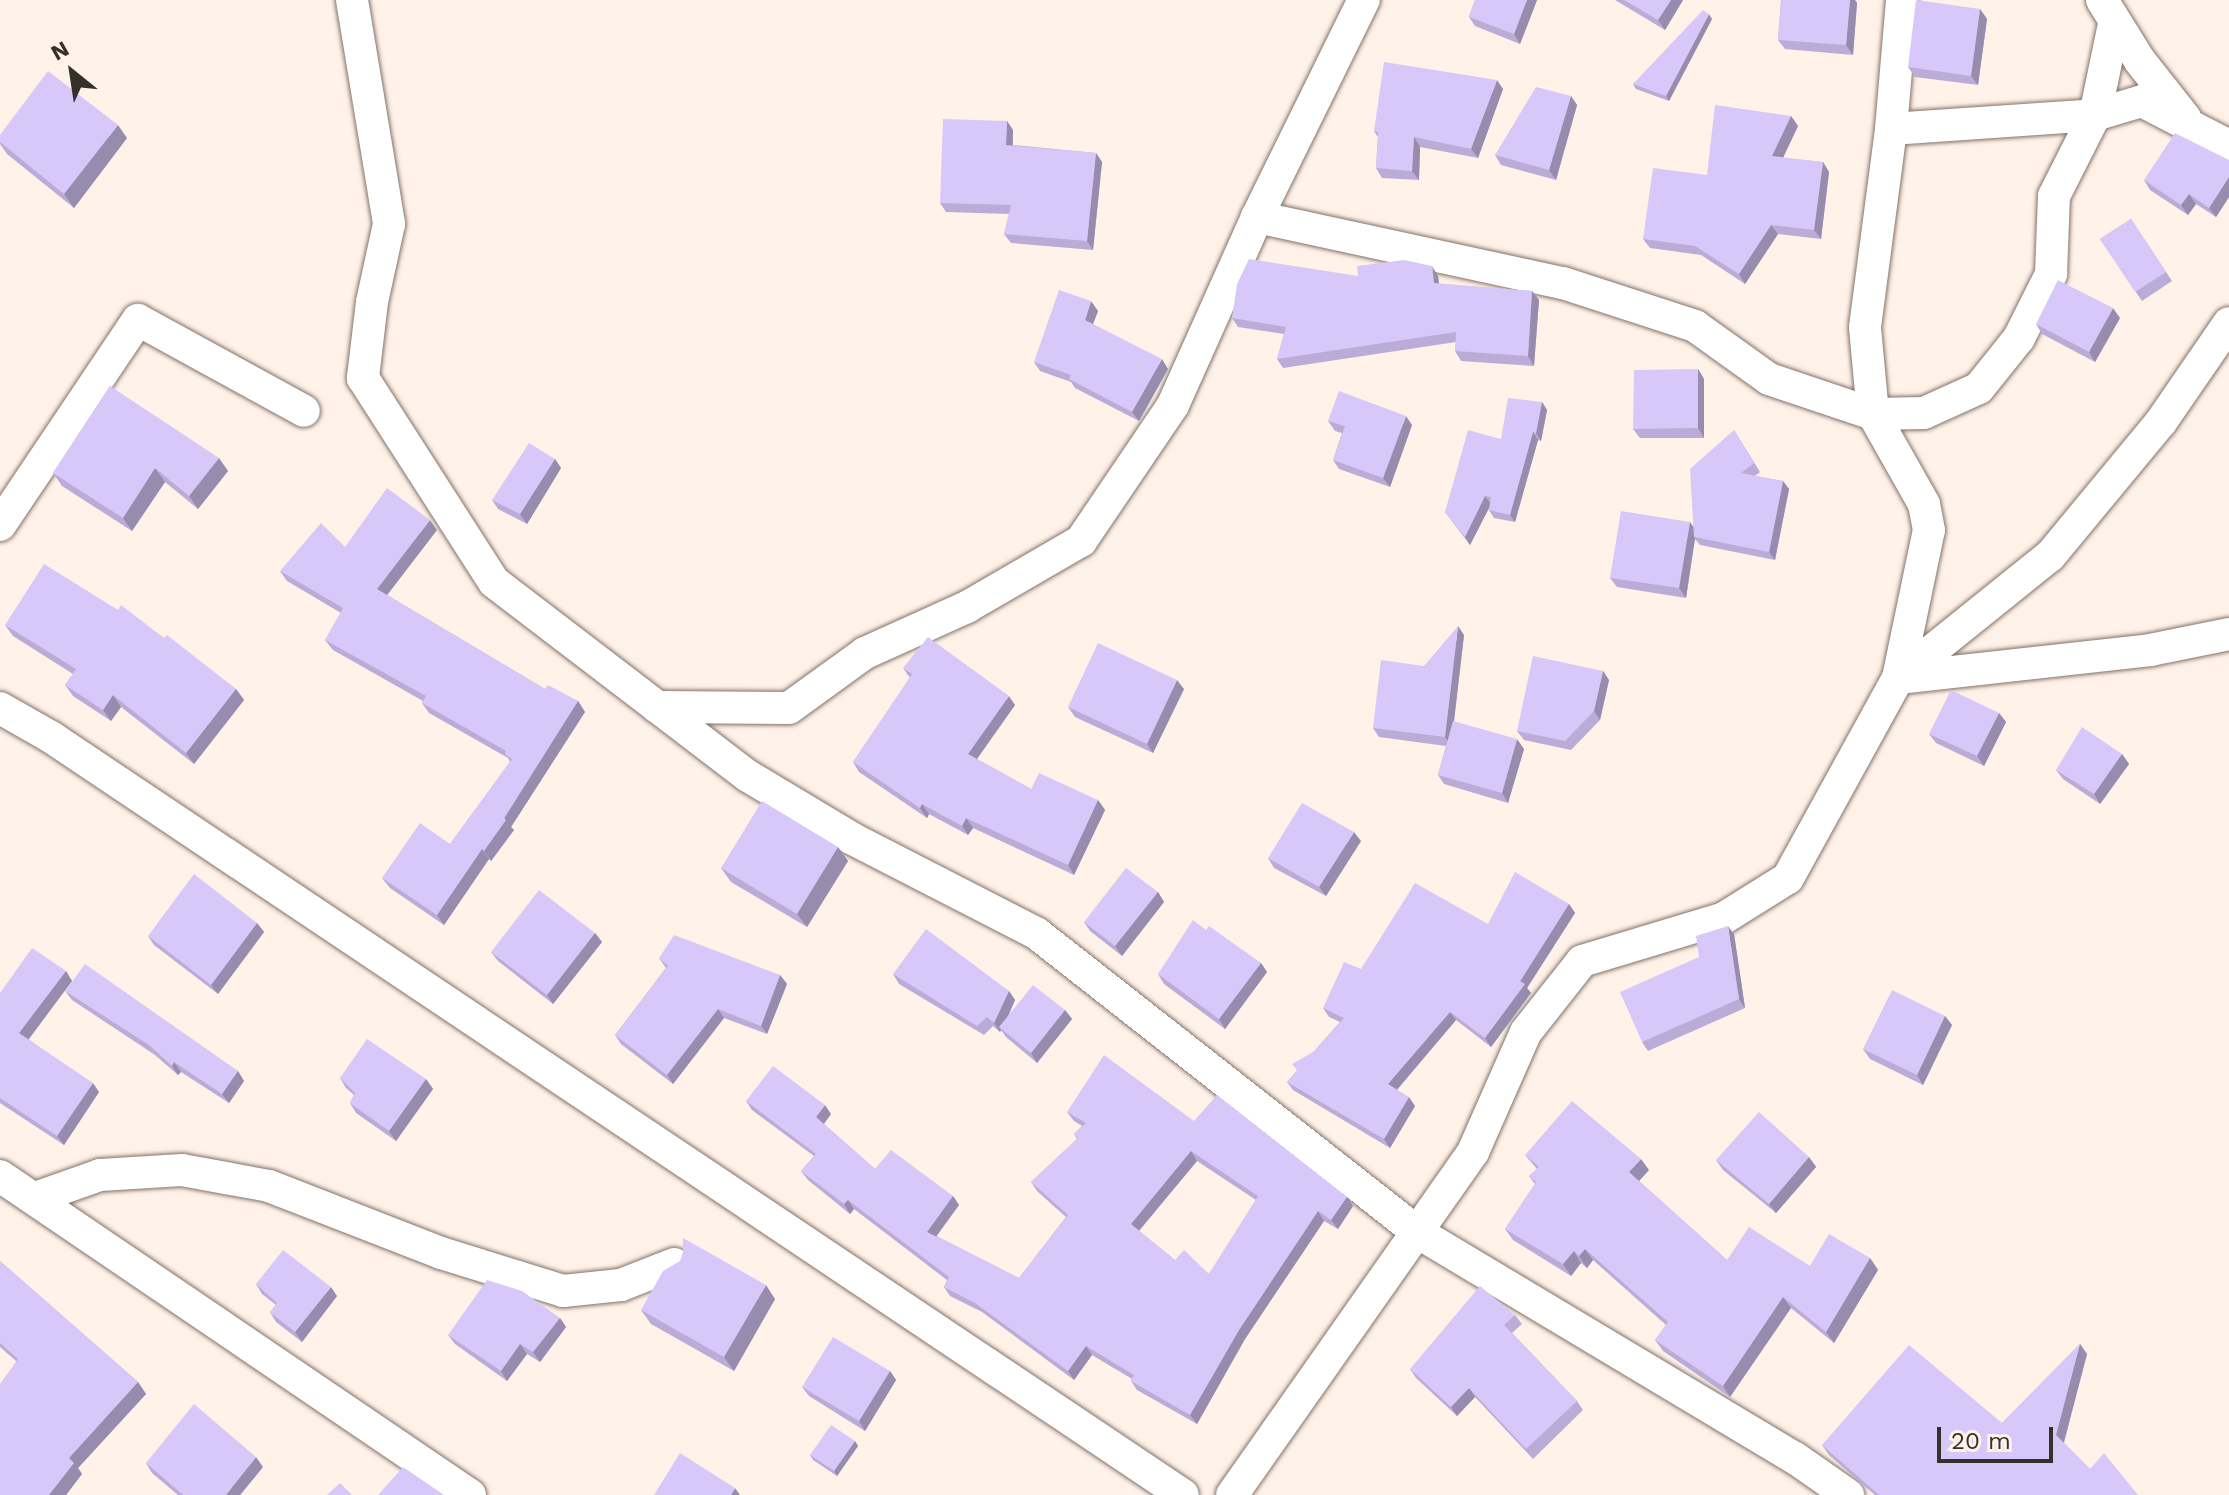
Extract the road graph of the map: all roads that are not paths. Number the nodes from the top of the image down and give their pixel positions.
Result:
1 (352, 0) edge
2 (1364, 0) edge
3 (1899, 1) edge
4 (2108, 12) edge
5 (2095, 115) junction
6 (2192, 127) junction
7 (1891, 129) junction
8 (2229, 146) edge
9 (1257, 217) junction
10 (2229, 323) edge
11 (304, 411) dead end
12 (1873, 414) junction
13 (0, 525) edge
14 (2229, 634) edge
15 (1898, 678) junction
16 (657, 707) junction
17 (0, 708) edge
18 (0, 1176) edge
19 (35, 1198) junction
20 (1417, 1232) junction
21 (674, 1264) edge
22 (470, 1495) edge
23 (1183, 1495) edge
24 (1232, 1495) edge
25 (1848, 1495) edge

1 - 16 street
2 - 9 street
3 - 7 street
4 - 5 street
4 - 6 street
5 - 6 street
5 - 7 street
5 - 12 street
6 - 8 street
7 - 12 street
9 - 12 street
9 - 16 street
10 - 15 street
11 - 13 street
12 - 15 street
14 - 15 street
15 - 20 street
16 - 20 street
17 - 23 street
18 - 19 street
19 - 21 street
19 - 22 street
20 - 24 street
20 - 25 street

